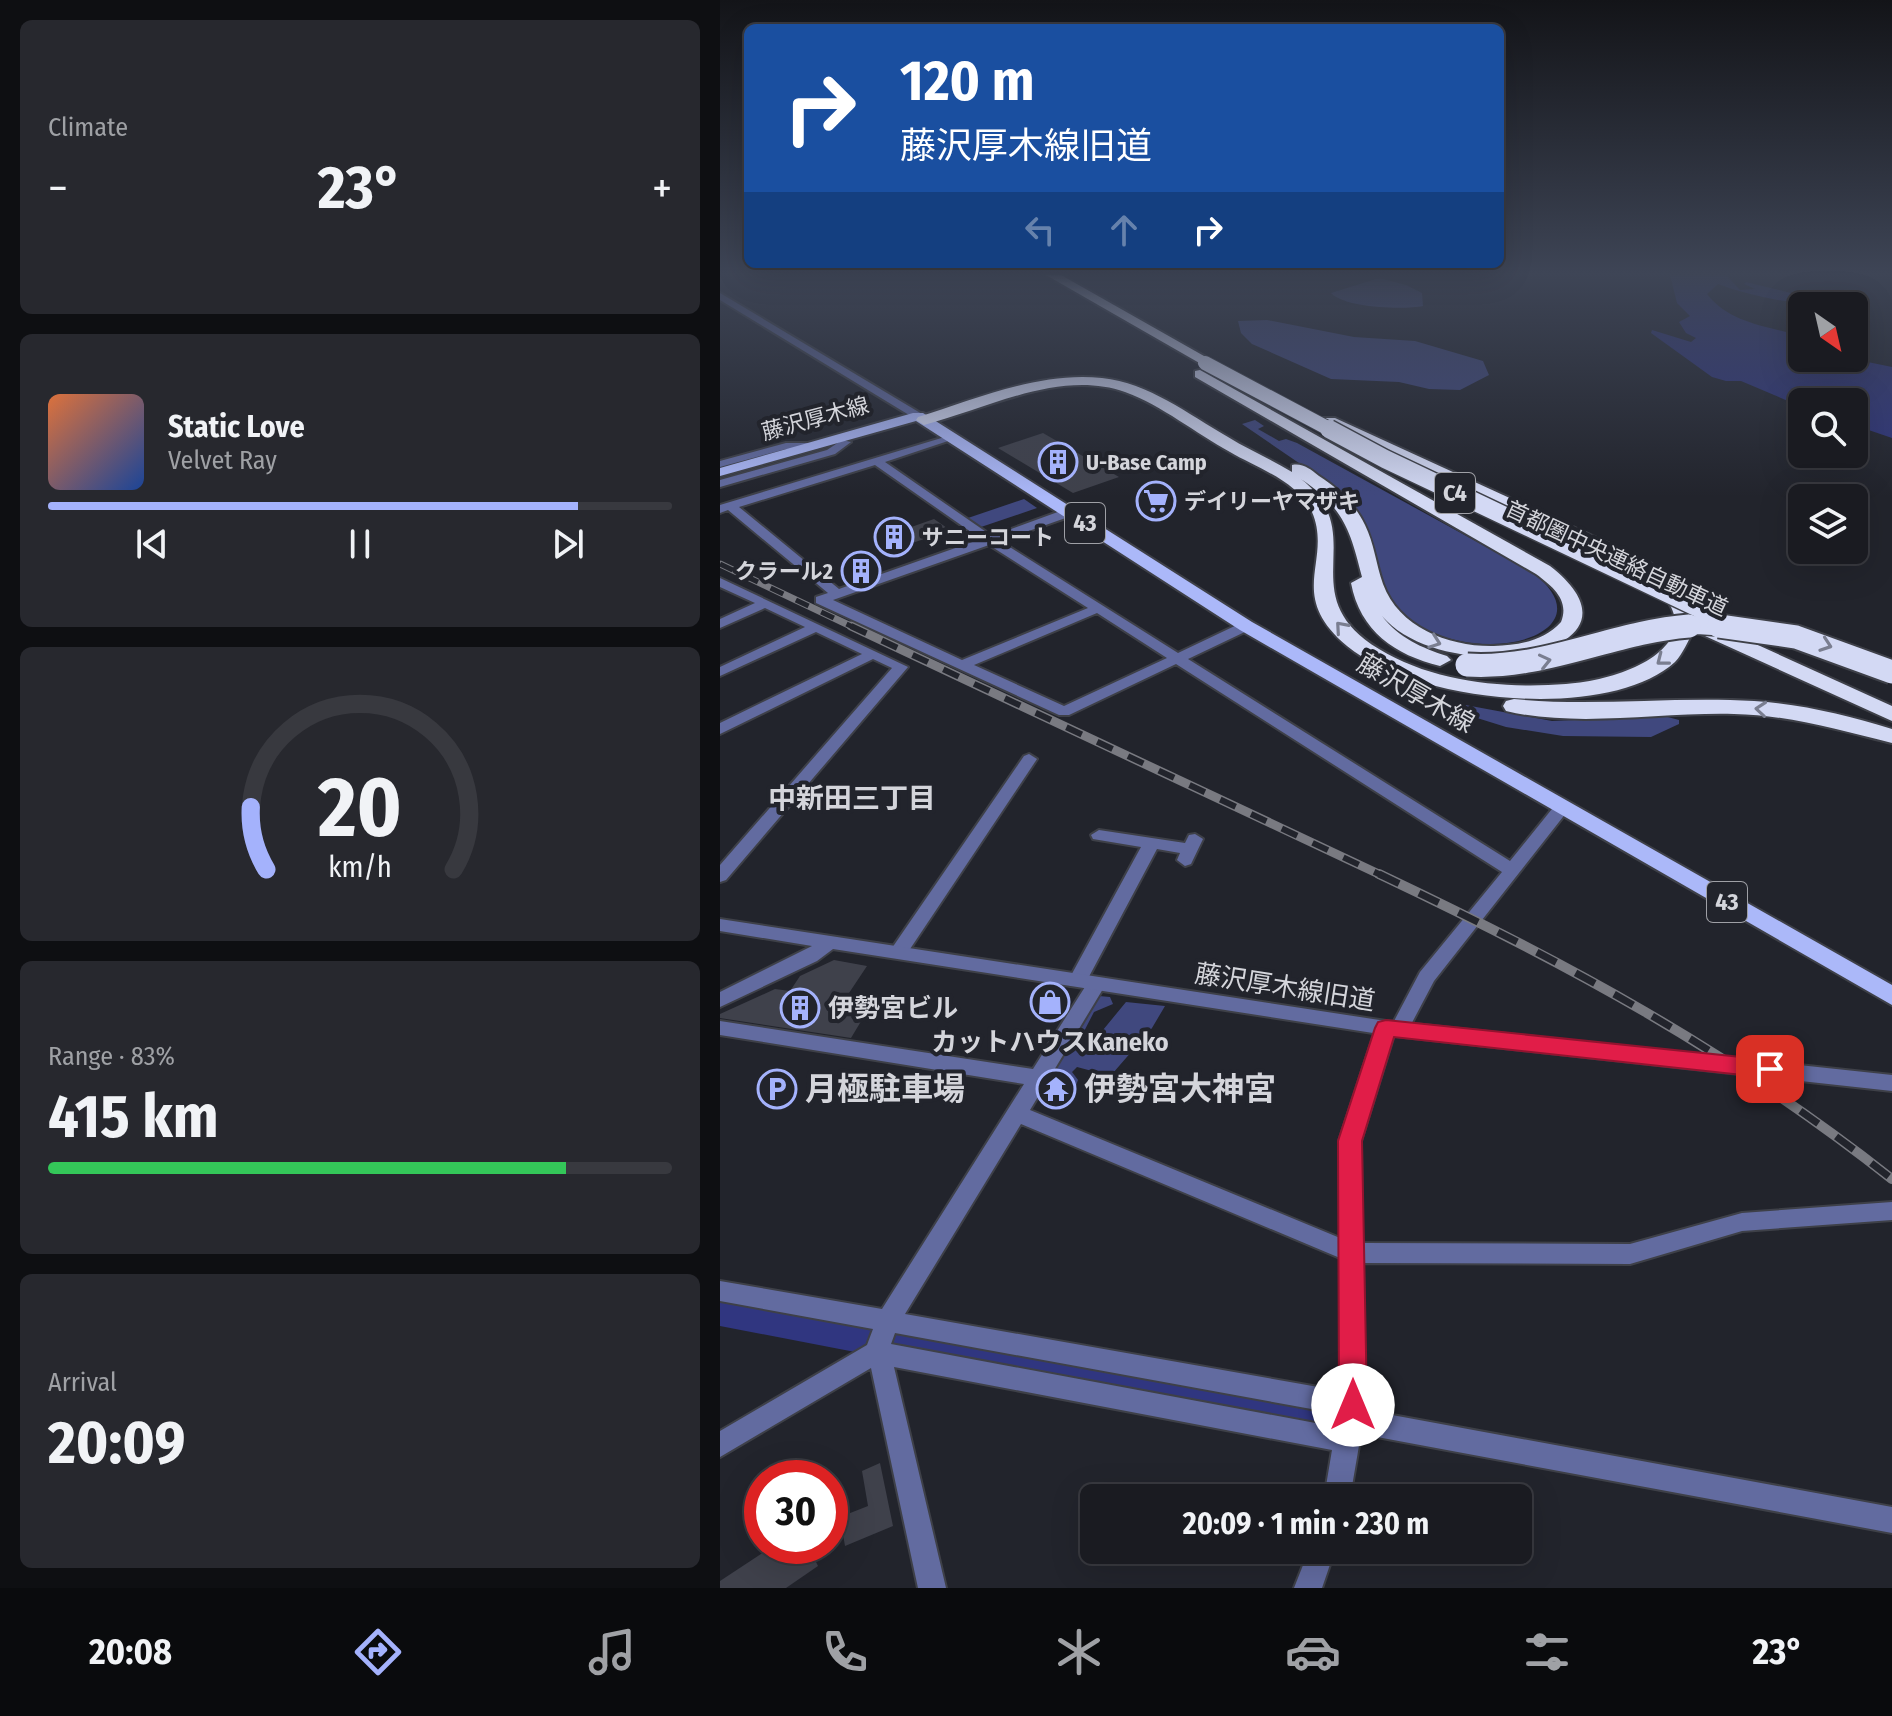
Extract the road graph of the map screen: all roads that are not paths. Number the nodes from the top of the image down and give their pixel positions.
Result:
1 (807, 349) edge
2 (1159, 349) edge
3 (1181, 349) edge
4 (1205, 363) junction
5 (1242, 397) junction
6 (915, 415) junction
7 (952, 438) junction
8 (846, 442) junction
9 (816, 446) junction
10 (876, 461) junction
11 (720, 464) edge
12 (740, 469) junction
13 (720, 474) edge
14 (720, 484) edge
15 (725, 507) edge
16 (1070, 512) junction
17 (1358, 529) junction
18 (990, 540) junction
19 (720, 582) edge
20 (837, 594) junction
21 (766, 603) junction
22 (1098, 608) junction
23 (720, 624) edge
24 (1246, 626) junction
25 (816, 627) junction
26 (1365, 649) junction
27 (873, 654) junction
28 (1178, 658) junction
29 (960, 666) junction
30 (720, 672) edge
31 (1892, 672) edge
32 (1892, 697) edge
33 (1892, 714) edge
34 (720, 729) edge
35 (1892, 736) edge
36 (1029, 759) dead end
37 (1562, 808) junction
38 (1099, 834) dead end
39 (1152, 843) junction
40 (1190, 850) dead end
41 (1513, 871) junction
42 (720, 876) edge
43 (720, 925) edge
44 (830, 942) junction
45 (898, 953) junction
46 (1087, 982) junction
47 (1892, 996) edge
48 (720, 1000) edge
49 (720, 1028) edge
50 (1393, 1029) junction
51 (1038, 1078) junction
52 (1892, 1083) edge
53 (1018, 1114) junction
54 (1892, 1211) edge
55 (1352, 1253) junction
56 (720, 1291) edge
57 (882, 1336) junction
58 (1351, 1422) junction
59 (720, 1445) edge
60 (1340, 1484) edge
61 (1892, 1520) edge
62 (1317, 1564) edge
63 (932, 1588) edge
64 (1308, 1588) edge

1 - 6 street
2 - 5 highway, 首都圏中央連絡自動車道 / C4
3 - 4 highway, 首都圏中央連絡自動車道 / C4
4 -> 26 highway, bridge
4 - 32 highway, 首都圏中央連絡自動車道 / C4, bridge
17 -> 5 highway
5 - 33 highway, 首都圏中央連絡自動車道 / C4, bridge
6 - 7 main road, 藤沢厚木線 / 43
6 - 8 main road, 藤沢厚木線
6 - 9 main road, 藤沢厚木線
6 - 17 highway
26 -> 6 highway
7 - 10 street
7 - 16 main road, 藤沢厚木線 / 43
8 - 12 main road, 藤沢厚木線
8 - 14 street
9 - 11 street
9 - 12 main road, 藤沢厚木線
10 - 15 street
10 - 18 street
12 - 13 main road, 藤沢厚木線
15 - 20 street
16 - 18 street
16 - 24 main road, 藤沢厚木線 / 43
17 -> 31 highway, bridge
18 - 20 street
18 - 22 street
19 - 21 street
20 - 29 street
21 - 23 street
21 - 25 street
22 - 28 street
22 - 29 street
24 - 28 street
24 - 37 main road, 藤沢厚木線 / 43
25 - 27 street
25 - 30 street
35 -> 26 highway
27 - 34 street
27 - 42 street
28 - 29 street
28 - 41 street
36 - 45 street
37 - 41 street
37 - 47 main road, 藤沢厚木線 / 43
38 - 39 street
39 - 40 street
39 - 46 street
41 - 50 street
43 - 44 street, 藤沢厚木線旧道
44 - 45 street, 藤沢厚木線旧道
44 - 48 street
45 - 46 street, 藤沢厚木線旧道
46 - 50 street, 藤沢厚木線旧道
46 - 51 street
49 - 51 street
50 - 52 street, 藤沢厚木線旧道
50 - 55 street
51 - 53 street
53 - 55 street
53 - 57 street
54 - 55 street
55 - 58 street
56 - 57 street
57 - 58 street
57 - 58 street
57 - 59 street
57 - 63 street
58 - 60 street
58 - 61 street
62 - 64 street

